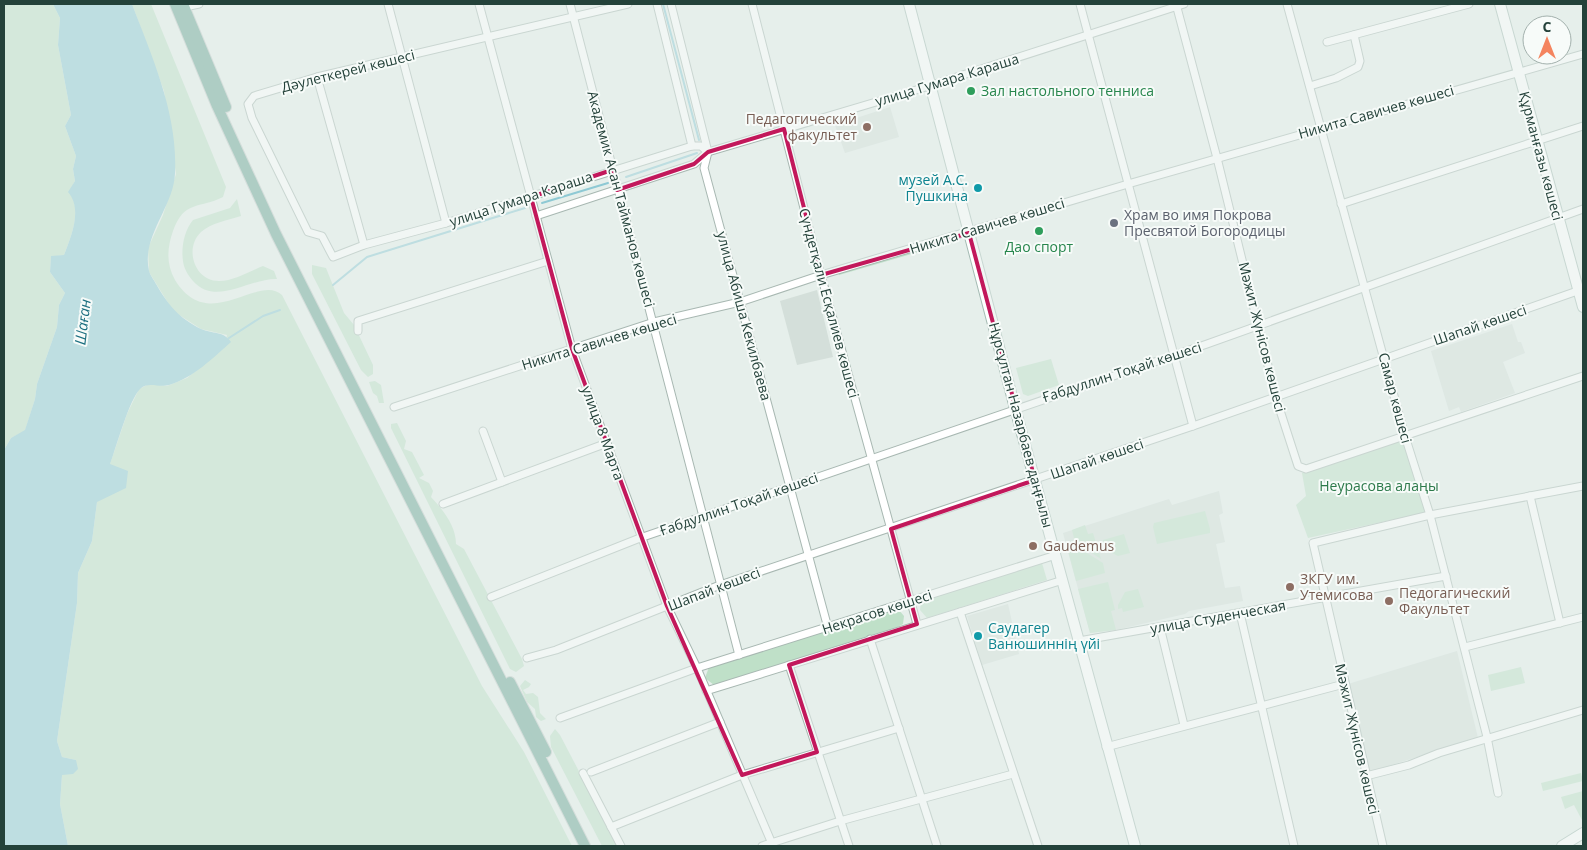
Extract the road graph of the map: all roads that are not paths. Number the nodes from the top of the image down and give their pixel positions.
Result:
1 (199, 4) edge
2 (388, 4) edge
3 (479, 4) edge
4 (570, 4) edge
5 (628, 4) edge
6 (657, 4) edge
7 (671, 4) edge
8 (752, 4) edge
9 (909, 4) edge
10 (1080, 4) edge
11 (1287, 4) edge
12 (1469, 4) edge
13 (1500, 4) edge
14 (1179, 5) edge
15 (180, 6) edge
16 (574, 16) junction
17 (1088, 34) junction
18 (1354, 34) junction
19 (488, 36) junction
20 (1327, 42) dead end
21 (1583, 54) edge
22 (401, 57) junction
23 (1518, 72) junction
24 (317, 77) junction
25 (930, 86) junction
26 (1310, 86) junction
27 (1583, 126) edge
28 (1319, 128) junction
29 (784, 129) junction
30 (1537, 141) junction
31 (692, 146) junction
32 (708, 152) junction
33 (1217, 158) junction
34 (612, 170) junction
35 (1128, 184) junction
36 (617, 190) junction
37 (531, 197) junction
38 (1341, 204) junction
39 (1583, 209) edge
40 (536, 216) junction
41 (1558, 217) junction
42 (446, 223) junction
43 (966, 233) junction
44 (364, 245) junction
45 (332, 257) joint
46 (548, 261) junction
47 (821, 275) junction
48 (1366, 288) junction
49 (1581, 290) edge
50 (740, 302) junction
51 (1583, 307) edge
52 (654, 322) junction
53 (1259, 325) junction
54 (358, 331) dead end
55 (572, 350) junction
56 (1174, 354) junction
57 (1385, 359) junction
58 (1583, 376) edge
59 (1276, 398) junction
60 (394, 407) dead end
61 (1015, 408) junction
62 (1193, 426) junction
63 (483, 431) dead end
64 (1405, 436) junction
65 (607, 443) junction
66 (870, 458) junction
67 (1035, 480) junction
68 (502, 482) junction
69 (1583, 486) edge
70 (791, 487) junction
71 (1530, 496) junction
72 (443, 504) dead end
73 (1430, 515) junction
74 (703, 517) junction
75 (891, 528) junction
76 (640, 538) junction
77 (807, 556) junction
78 (1056, 556) junction
79 (1446, 576) junction
80 (1063, 580) junction
81 (720, 585) junction
82 (491, 597) dead end
83 (1324, 598) junction
84 (911, 601) junction
85 (667, 606) junction
86 (960, 612) junction
87 (1240, 613) junction
88 (1583, 617) edge
89 (1560, 623) junction
90 (918, 624) junction
91 (1160, 627) junction
92 (828, 628) junction
93 (870, 640) junction
94 (1079, 641) junction
95 (1465, 647) junction
96 (738, 655) junction
97 (527, 658) dead end
98 (789, 665) junction
99 (697, 668) junction
100 (1344, 684) junction
101 (706, 691) junction
102 (1263, 704) junction
103 (1583, 710) edge
104 (560, 718) dead end
105 (720, 722) junction
106 (1184, 725) junction
107 (899, 728) junction
108 (1487, 738) junction
109 (1106, 747) junction
110 (817, 752) junction
111 (591, 772) dead end
112 (583, 773) dead end
113 (1013, 774) junction
114 (742, 775) junction
115 (1366, 776) junction
116 (1498, 793) dead end
117 (922, 799) junction
118 (840, 821) junction
119 (611, 827) junction
120 (1583, 833) edge
121 (772, 845) edge
122 (585, 846) edge
123 (593, 846) edge
124 (621, 846) edge
125 (762, 846) edge
126 (849, 846) edge
127 (937, 846) edge
128 (1038, 846) edge
129 (1135, 846) edge
130 (1294, 846) edge
131 (1383, 846) edge
132 (1562, 846) edge

1 - 15 street
2 - 22 street
3 - 19 street, улица 8 Марта
4 - 16 street, Академик Асан Тайманов көшесі
5 - 16 street, Дәулеткерей көшесі
6 - 31 street
7 - 32 street, улица Абиша Кекилбаева
8 - 29 street, Сүндетқали Есқалиев көшесі
9 - 25 main road, Нұрсұлтан Назарбаев даңғылы
10 - 17 street
11 - 26 street, Самар көшесі
12 - 18 street
13 - 23 main road, Құрманғазы көшесі
14 - 17 street, улица Гумара Караша
14 - 33 street, Мәжит Жүнісов көшесі
15 - 122 main road
15 - 123 main road
16 - 19 street, Дәулеткерей көшесі
16 - 34 street, Академик Асан Тайманов көшесі
17 - 25 street, улица Гумара Караша
17 - 35 street
18 - 20 street
18 - 26 street
19 - 22 street, Дәулеткерей көшесі
19 - 37 street, улица 8 Марта
21 - 23 street, Никита Савичев көшесі
22 - 24 street, Дәулеткерей көшесі
22 - 42 street
23 - 28 street, Никита Савичев көшесі
23 - 30 main road, Құрманғазы көшесі
24 - 44 street
24 - 45 street, Дәулеткерей көшесі
25 - 29 street, улица Гумара Караша
25 - 43 main road, Нұрсұлтан Назарбаев даңғылы
26 - 28 street, Самар көшесі
27 - 30 street
28 - 33 street, Никита Савичев көшесі
28 - 38 street, Самар көшесі
29 - 32 street, улица Гумара Караша
29 - 47 street, Сүндетқали Есқалиев көшесі
30 - 38 street
30 - 41 main road, Құрманғазы көшесі
31 - 32 street
31 - 34 street, улица Гумара Караша
32 - 36 street, улица Гумара Караша
32 - 50 street, улица Абиша Кекилбаева
33 - 35 street, Никита Савичев көшесі
33 - 53 street, Мәжит Жүнісов көшесі
34 - 36 street, Академик Асан Тайманов көшесі
34 - 37 street, улица Гумара Караша
35 - 43 street, Никита Савичев көшесі
35 - 56 street
36 - 40 street, улица Гумара Караша
36 - 52 street, Академик Асан Тайманов көшесі
37 - 40 street, улица 8 Марта
37 - 42 street, улица Гумара Караша
38 - 48 street, Самар көшесі
39 - 41 street, Ғабдуллин Тоқай көшесі
40 - 46 street, улица 8 Марта
41 - 48 street, Ғабдуллин Тоқай көшесі
41 - 49 main road, Құрманғазы көшесі
42 - 44 street, улица Гумара Караша
43 - 47 street, Никита Савичев көшесі
43 - 61 main road, Нұрсұлтан Назарбаев даңғылы
44 - 45 street, улица Гумара Караша
46 - 54 street
46 - 55 street, улица 8 Марта
47 - 50 street, Никита Савичев көшесі
47 - 66 street, Сүндетқали Есқалиев көшесі
48 - 53 street, Ғабдуллин Тоқай көшесі
48 - 57 street, Самар көшесі
49 - 51 main road, Құрманғазы көшесі
49 - 57 street, Шапай көшесі
50 - 52 street, Никита Савичев көшесі
50 - 70 street, улица Абиша Кекилбаева
52 - 55 street, Никита Савичев көшесі
52 - 74 street, Академик Асан Тайманов көшесі
53 - 56 street, Ғабдуллин Тоқай көшесі
53 - 59 street, Мәжит Жүнісов көшесі
55 - 60 street, Никита Савичев көшесі
55 - 65 street, улица 8 Марта
56 - 61 street, Ғабдуллин Тоқай көшесі
56 - 62 street
57 - 59 street, Шапай көшесі
57 - 64 street, Самар көшесі
58 - 64 street
59 - 62 street, Шапай көшесі
59 - 64 street, Мәжит Жүнісов көшесі
61 - 66 street, Ғабдуллин Тоқай көшесі
61 - 67 main road, Нұрсұлтан Назарбаев даңғылы
62 - 67 street, Шапай көшесі
63 - 68 street
64 - 73 street, Самар көшесі
65 - 68 street
65 - 76 street, улица 8 Марта
66 - 70 street, Ғабдуллин Тоқай көшесі
66 - 75 street, Сүндетқали Есқалиев көшесі
67 - 75 street, Шапай көшесі
67 - 78 main road, Нұрсұлтан Назарбаев даңғылы
68 - 72 street
69 - 71 street
70 - 74 street, Ғабдуллин Тоқай көшесі
70 - 77 street, улица Абиша Кекилбаева
71 - 73 street
71 - 89 street
73 - 79 street, Самар көшесі
73 - 83 street, Мәжит Жүнісов көшесі
74 - 76 street, Ғабдуллин Тоқай көшесі
74 - 81 street, Академик Асан Тайманов көшесі
75 - 77 street, Шапай көшесі
75 - 84 street, Сүндетқали Есқалиев көшесі
76 - 82 street, Ғабдуллин Тоқай көшесі
76 - 85 street, улица 8 Марта
77 - 81 street, Шапай көшесі
77 - 92 street, улица Абиша Кекилбаева
78 - 80 main road, Нұрсұлтан Назарбаев даңғылы
78 - 84 street, Некрасов көшесі
79 - 83 street, улица Студенческая
79 - 95 street, Самар көшесі
80 - 86 street, Некрасов көшесі
80 - 94 main road, Нұрсұлтан Назарбаев даңғылы
81 - 85 street, Шапай көшесі
81 - 96 street, Академик Асан Тайманов көшесі
83 - 87 street, улица Студенческая
83 - 100 street, Мәжит Жүнісов көшесі
84 - 90 street, Сүндетқали Есқалиев көшесі
84 - 92 street, Некрасов көшесі
85 - 97 street, Шапай көшесі
85 - 99 street, улица 8 Марта
86 - 90 street, Некрасов көшесі
86 - 113 street
87 - 91 street, улица Студенческая
87 - 102 street
88 - 89 street
89 - 95 street
90 - 93 street, Некрасов көшесі
91 - 94 street, улица Студенческая
91 - 106 street
92 - 96 street, Некрасов көшесі
93 - 98 street, Некрасов көшесі
93 - 107 street
94 - 109 main road, Нұрсұлтан Назарбаев даңғылы
95 - 108 street, Самар көшесі
96 - 99 street, Некрасов көшесі
98 - 101 street, Некрасов көшесі
98 - 110 street
99 - 101 street, улица 8 Марта
99 - 104 street, Некрасов көшесі
100 - 102 street
100 - 115 street, Мәжит Жүнісов көшесі
101 - 105 street, улица 8 Марта
102 - 106 street
102 - 130 street
103 - 108 street
105 - 111 street
105 - 114 street, улица 8 Марта
106 - 109 street
107 - 110 street
107 - 117 street
108 - 115 street
108 - 116 street, Самар көшесі
109 - 129 main road, Нұрсұлтан Назарбаев даңғылы
110 - 114 street
110 - 118 street
112 - 119 street
113 - 117 street
113 - 128 street
114 - 119 street
114 - 121 street, улица 8 Марта
115 - 131 street, Мәжит Жүнісов көшесі
117 - 118 street
117 - 127 street
118 - 121 street
118 - 126 street
119 - 124 street
120 - 132 main road
121 - 125 street

